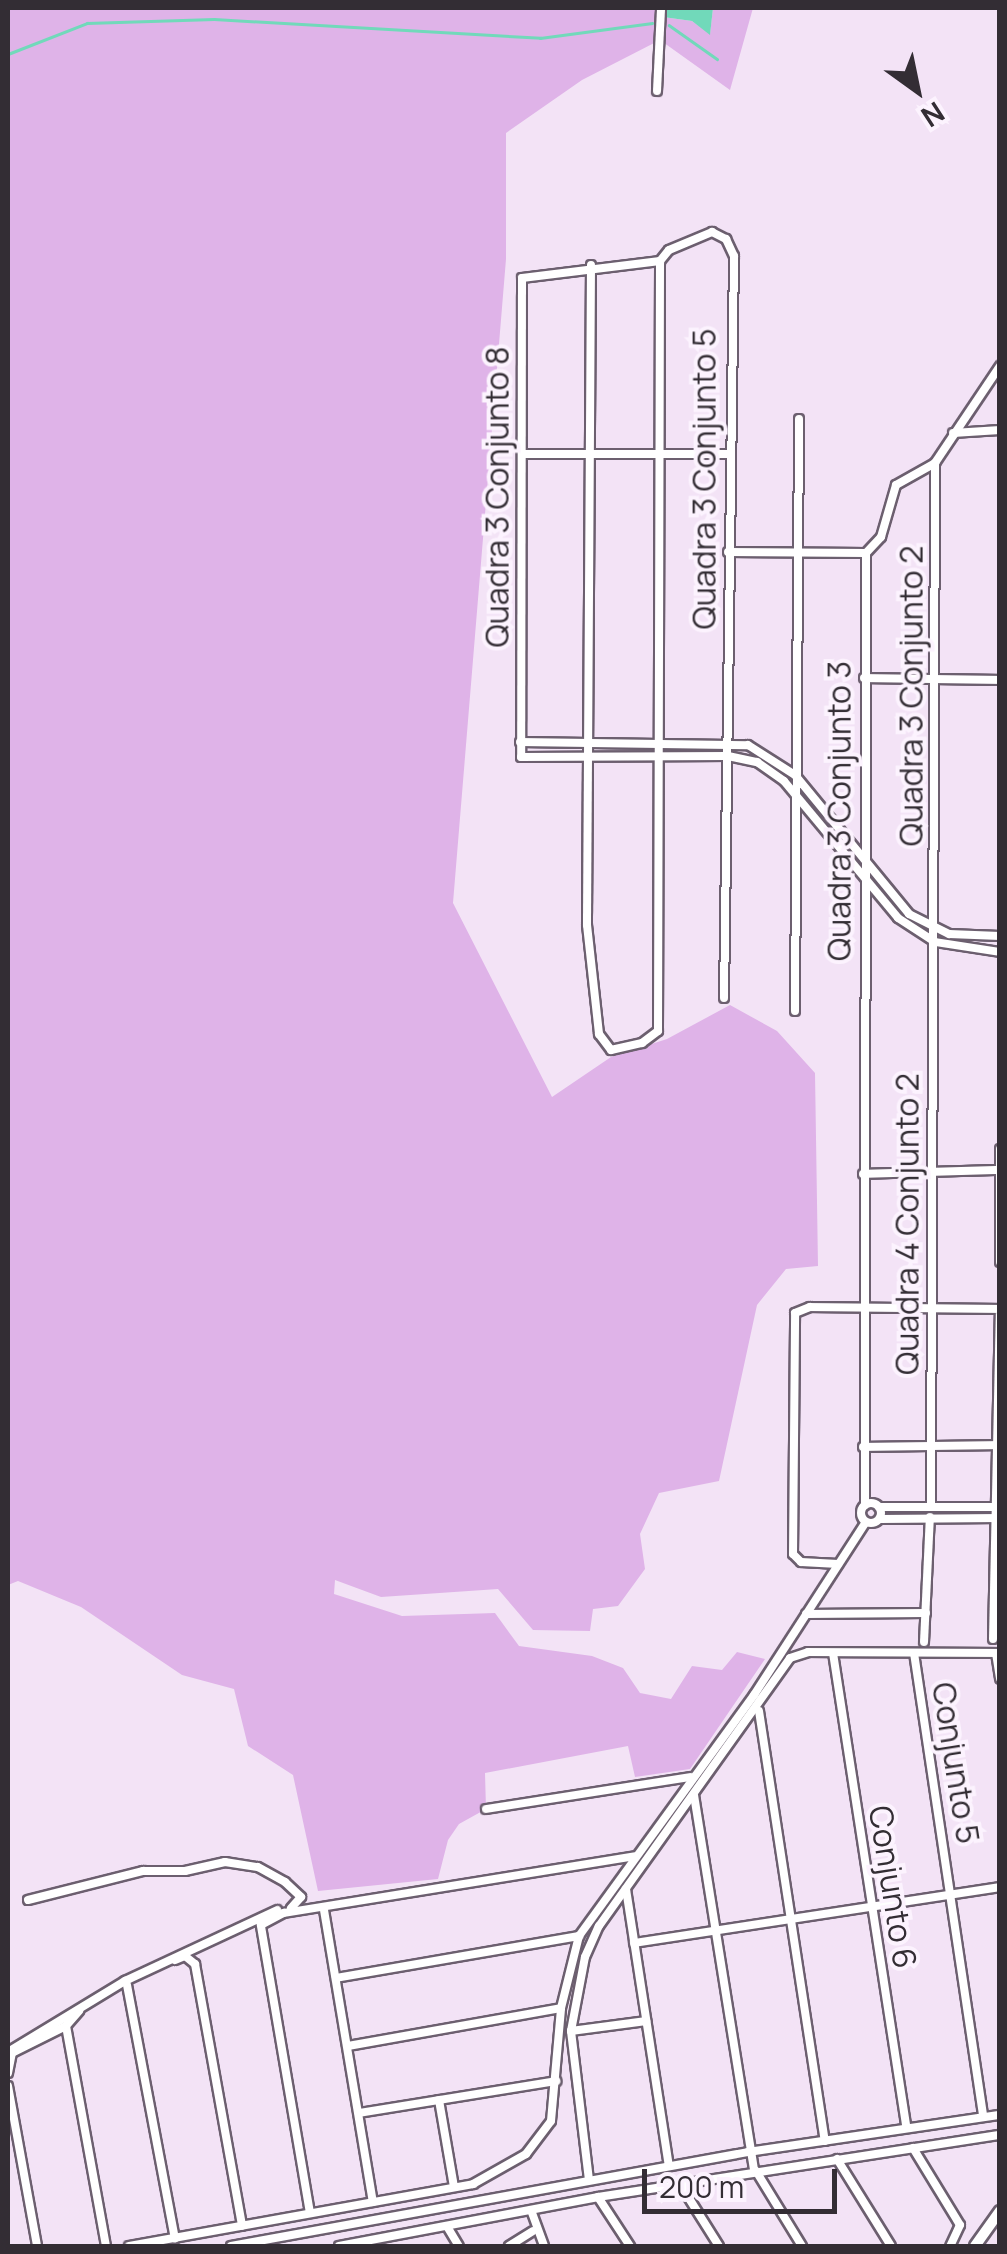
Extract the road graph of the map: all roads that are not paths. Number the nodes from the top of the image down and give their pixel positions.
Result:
1 (661, 8) edge
2 (657, 91) dead end
3 (660, 261) junction
4 (591, 265) junction
5 (1000, 366) edge
6 (798, 419) dead end
7 (1000, 430) edge
8 (953, 433) junction
9 (523, 454) junction
10 (729, 454) junction
11 (590, 457) junction
12 (660, 457) junction
13 (934, 462) junction
14 (728, 552) junction
15 (797, 552) junction
16 (866, 553) junction
17 (864, 678) junction
18 (934, 679) junction
19 (1000, 680) edge
20 (590, 740) junction
21 (659, 741) junction
22 (520, 742) junction
23 (728, 742) junction
24 (590, 756) junction
25 (660, 756) junction
26 (728, 756) junction
27 (795, 774) junction
28 (796, 794) junction
29 (864, 863) junction
30 (864, 880) junction
31 (935, 930) junction
32 (997, 936) edge
33 (935, 942) junction
34 (997, 952) edge
35 (724, 998) dead end
36 (795, 1011) dead end
37 (1000, 1149) edge
38 (999, 1170) edge
39 (932, 1171) junction
40 (863, 1174) junction
41 (1000, 1262) edge
42 (865, 1308) junction
43 (932, 1309) junction
44 (1000, 1312) edge
45 (999, 1376) edge
46 (930, 1444) junction
47 (999, 1445) edge
48 (863, 1447) junction
49 (865, 1505) junction
50 (931, 1506) junction
51 (879, 1507) junction
52 (999, 1507) edge
53 (930, 1517) junction
54 (999, 1518) edge
55 (880, 1519) junction
56 (866, 1522) junction
57 (838, 1564) junction
58 (998, 1583) edge
59 (806, 1614) junction
60 (926, 1614) junction
61 (993, 1639) dead end
62 (924, 1642) dead end
63 (833, 1653) junction
64 (914, 1653) junction
65 (998, 1653) edge
66 (1000, 1679) edge
67 (759, 1709) junction
68 (691, 1777) junction
69 (694, 1795) junction
70 (486, 1809) dead end
71 (634, 1856) junction
72 (1000, 1887) edge
73 (626, 1888) junction
74 (950, 1894) junction
75 (28, 1900) dead end
76 (870, 1906) junction
77 (324, 1910) junction
78 (792, 1918) junction
79 (714, 1930) junction
80 (579, 1936) junction
81 (634, 1942) junction
82 (336, 1978) junction
83 (127, 1986) junction
84 (561, 2008) junction
85 (646, 2021) junction
86 (66, 2026) junction
87 (571, 2031) junction
88 (348, 2046) junction
89 (8, 2052) edge
90 (8, 2073) edge
91 (556, 2081) junction
92 (8, 2086) edge
93 (439, 2100) junction
94 (359, 2113) junction
95 (1000, 2115) edge
96 (983, 2118) junction
97 (956, 2121) junction
98 (919, 2126) junction
99 (906, 2128) junction
100 (1000, 2134) edge
101 (825, 2141) junction
102 (956, 2141) junction
103 (915, 2147) junction
104 (748, 2152) junction
105 (720, 2157) junction
106 (838, 2159) junction
107 (668, 2166) junction
108 (755, 2171) junction
109 (720, 2177) junction
110 (584, 2181) junction
111 (680, 2184) junction
112 (454, 2187) junction
113 (598, 2198) junction
114 (374, 2202) junction
115 (579, 2202) junction
116 (531, 2210) junction
117 (1000, 2212) edge
118 (310, 2214) junction
119 (410, 2214) junction
120 (383, 2219) junction
121 (242, 2226) junction
122 (448, 2228) junction
123 (534, 2230) junction
124 (410, 2234) junction
125 (280, 2237) junction
126 (175, 2238) junction
127 (375, 2242) edge
128 (249, 2245) edge
129 (37, 2246) edge
130 (106, 2246) edge
131 (128, 2246) edge
132 (231, 2246) edge
133 (272, 2246) edge
134 (338, 2246) edge
135 (460, 2246) edge
136 (508, 2246) edge
137 (544, 2246) edge
138 (630, 2246) edge
139 (719, 2246) edge
140 (802, 2246) edge
141 (891, 2246) edge
142 (950, 2246) edge
143 (975, 2246) edge

1 - 2 street
3 - 4 street
3 - 10 street, Quadra 3 Conjunto 5
3 - 12 street
4 - 9 street, Quadra 3 Conjunto 8
4 - 11 street
5 - 8 street
6 - 15 street
7 - 8 street
8 - 13 street
9 - 11 street
9 - 22 street, Quadra 3 Conjunto 8
10 - 12 street
10 - 14 street, Quadra 3 Conjunto 5
11 - 12 street
11 - 20 street
12 - 21 street
13 - 16 street
13 - 18 street, Quadra 3 Conjunto 2
14 - 15 street
14 - 23 street, Quadra 3 Conjunto 5
15 - 16 street
15 - 27 street
16 - 17 street, Quadra 3 Conjunto 3
17 - 18 street
17 - 29 street, Quadra 3 Conjunto 3
18 - 19 street
18 - 31 street, Quadra 3 Conjunto 2
20 - 21 street
20 - 22 street
20 - 24 street
21 - 23 street
21 - 25 street
22 - 24 street, Quadra 3 Conjunto 8
23 - 26 street, Quadra 3 Conjunto 5
23 - 27 street
24 - 25 street
24 - 25 street
25 - 26 street
26 - 28 street
26 - 35 street, Quadra 3 Conjunto 5
27 - 28 street
27 - 29 street
28 - 30 street
28 - 36 street
29 - 30 street, Quadra 3 Conjunto 3
29 - 31 street
30 - 33 street
30 - 40 street, Quadra 3 Conjunto 3
31 - 32 street
31 - 33 street, Quadra 3 Conjunto 2
32 - 34 street
33 - 34 street
33 - 39 street, Quadra 4 Conjunto 2
37 - 38 street
38 - 39 street
38 - 41 street
39 - 40 street
39 - 43 street, Quadra 4 Conjunto 2
40 - 42 street, Quadra 3 Conjunto 3
42 - 43 street
42 - 48 street, Quadra 3 Conjunto 3
42 - 57 street
43 - 44 street
43 - 46 street, Quadra 4 Conjunto 2
44 - 45 street
45 - 47 street
46 - 47 street
46 - 48 street
46 - 50 street, Quadra 4 Conjunto 2
47 - 52 street
48 - 49 street, Quadra 3 Conjunto 3
49 - 51 street
49 - 56 street, Quadra 3 Conjunto 3
50 - 51 street
50 - 52 street
51 - 55 street
52 - 54 street
53 - 54 street
53 - 55 street
53 - 60 street
54 - 58 street
55 - 56 street
56 - 57 street
57 - 59 street
58 - 61 street
59 - 60 street
59 - 68 street
60 - 62 street
63 - 64 street
63 - 67 street
63 - 76 street, Conjunto 6
64 - 65 street
64 - 74 street, Conjunto 5
65 - 66 street
67 - 69 street
67 - 78 street
68 - 70 street
68 - 71 street
69 - 73 street
69 - 79 street
71 - 77 street
71 - 80 street
72 - 74 street
73 - 81 street
73 - 87 street
74 - 76 street
74 - 96 street, Conjunto 5
75 - 89 street
76 - 78 street
76 - 99 street, Conjunto 6
77 - 82 street
77 - 118 street
78 - 79 street
78 - 101 street
79 - 81 street
79 - 104 street
80 - 82 street
80 - 84 street
81 - 85 street
82 - 88 street
83 - 86 street
83 - 121 street
83 - 126 street
84 - 88 street
84 - 91 street
85 - 87 street
85 - 107 street
86 - 90 street
86 - 130 street
87 - 110 street
88 - 94 street
91 - 93 street
91 - 112 street
92 - 129 street
93 - 94 street
93 - 112 street
94 - 114 street
95 - 96 street
96 - 97 street
97 - 98 street
97 - 102 street
98 - 99 street
98 - 103 street
99 - 101 street
100 - 102 street
101 - 104 street
102 - 103 street
103 - 106 street
103 - 142 street
104 - 105 street
104 - 108 street
105 - 107 street
105 - 109 street
106 - 108 street
106 - 141 street
107 - 110 street
108 - 109 street
108 - 140 street
109 - 111 street
110 - 115 street
110 - 119 street
111 - 113 street
111 - 139 street
112 - 114 street
113 - 115 street
113 - 138 street
114 - 118 street
115 - 116 street
116 - 122 street
116 - 123 street
117 - 143 street
118 - 121 street
119 - 120 street
119 - 124 street
120 - 125 street
120 - 127 street
121 - 126 street
122 - 124 street
122 - 135 street
123 - 136 street
123 - 137 street
124 - 127 street
125 - 128 street
125 - 133 street
126 - 131 street
127 - 134 street
128 - 132 street

